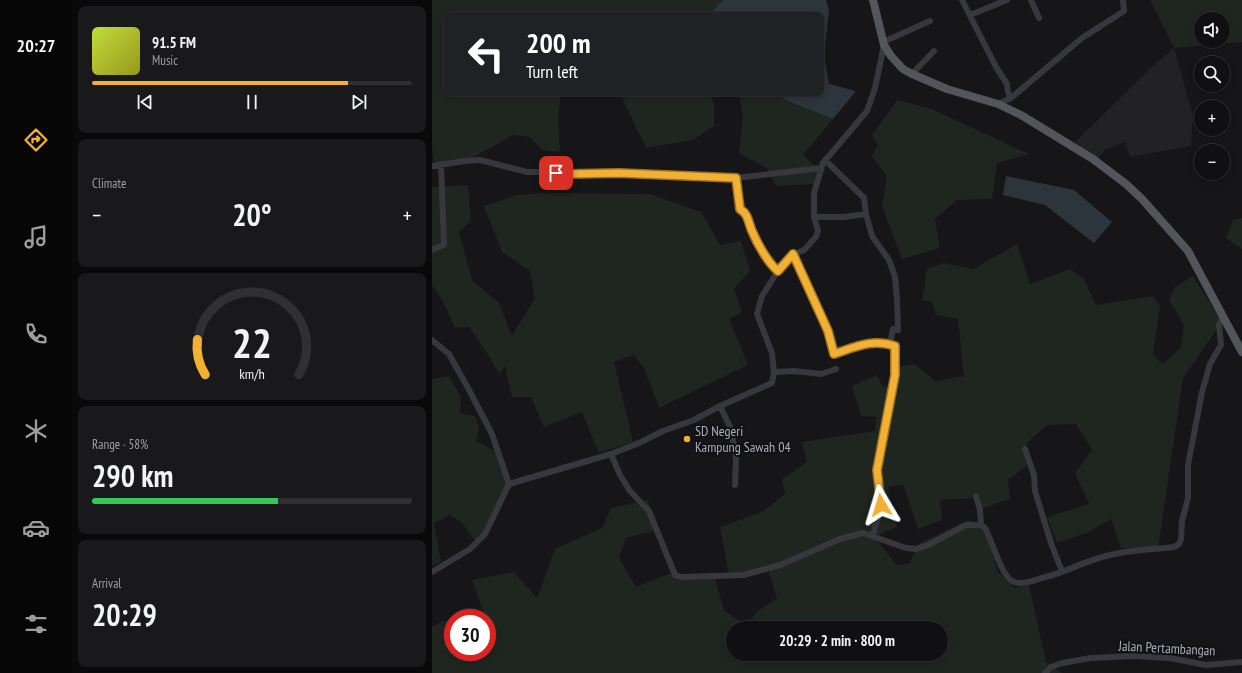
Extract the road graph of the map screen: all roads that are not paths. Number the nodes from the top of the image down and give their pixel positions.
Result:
1 (873, 0) edge
2 (962, 0) edge
3 (1007, 0) edge
4 (1030, 0) edge
5 (1123, 0) edge
6 (970, 15) junction
7 (1039, 18) dead end
8 (930, 21) dead end
9 (884, 44) junction
10 (934, 51) dead end
11 (912, 74) junction
12 (1011, 98) junction
13 (998, 104) junction
14 (825, 160) junction
15 (441, 164) junction
16 (432, 166) edge
17 (821, 168) junction
18 (736, 178) junction
19 (866, 214) junction
20 (814, 217) junction
21 (432, 250) edge
22 (793, 254) junction
23 (778, 271) junction
24 (1223, 316) junction
25 (432, 340) edge
26 (890, 344) junction
27 (1242, 352) edge
28 (836, 369) dead end
29 (774, 372) junction
30 (720, 406) junction
31 (1025, 449) dead end
32 (611, 454) junction
33 (509, 484) junction
34 (735, 485) dead end
35 (976, 496) dead end
36 (981, 525) junction
37 (873, 536) junction
38 (432, 572) edge
39 (1062, 572) junction
40 (1242, 662) edge
41 (1045, 673) edge

1 - 9 main road
2 - 6 street
3 - 6 street
4 - 7 street
5 - 12 street
6 - 12 street
8 - 9 street
9 - 11 main road
9 - 14 street
10 - 11 street
11 - 13 main road
12 - 13 street
13 - 24 main road
14 - 17 street
14 - 19 street
15 - 16 street
15 - 18 street
15 - 21 street
17 - 18 street
17 - 20 street
18 - 23 street
19 - 20 street
19 - 26 street
20 - 22 street
22 - 23 street
22 - 26 street
23 - 29 street
24 - 27 main road
24 - 39 street
25 - 33 street
26 - 37 street
28 - 29 street
29 - 30 street
30 - 32 street
30 - 34 street
31 - 39 street
32 - 33 street
32 - 37 street
33 - 38 street
35 - 36 street
36 - 37 street
36 - 39 street
40 - 41 street, Jalan Pertambangan

